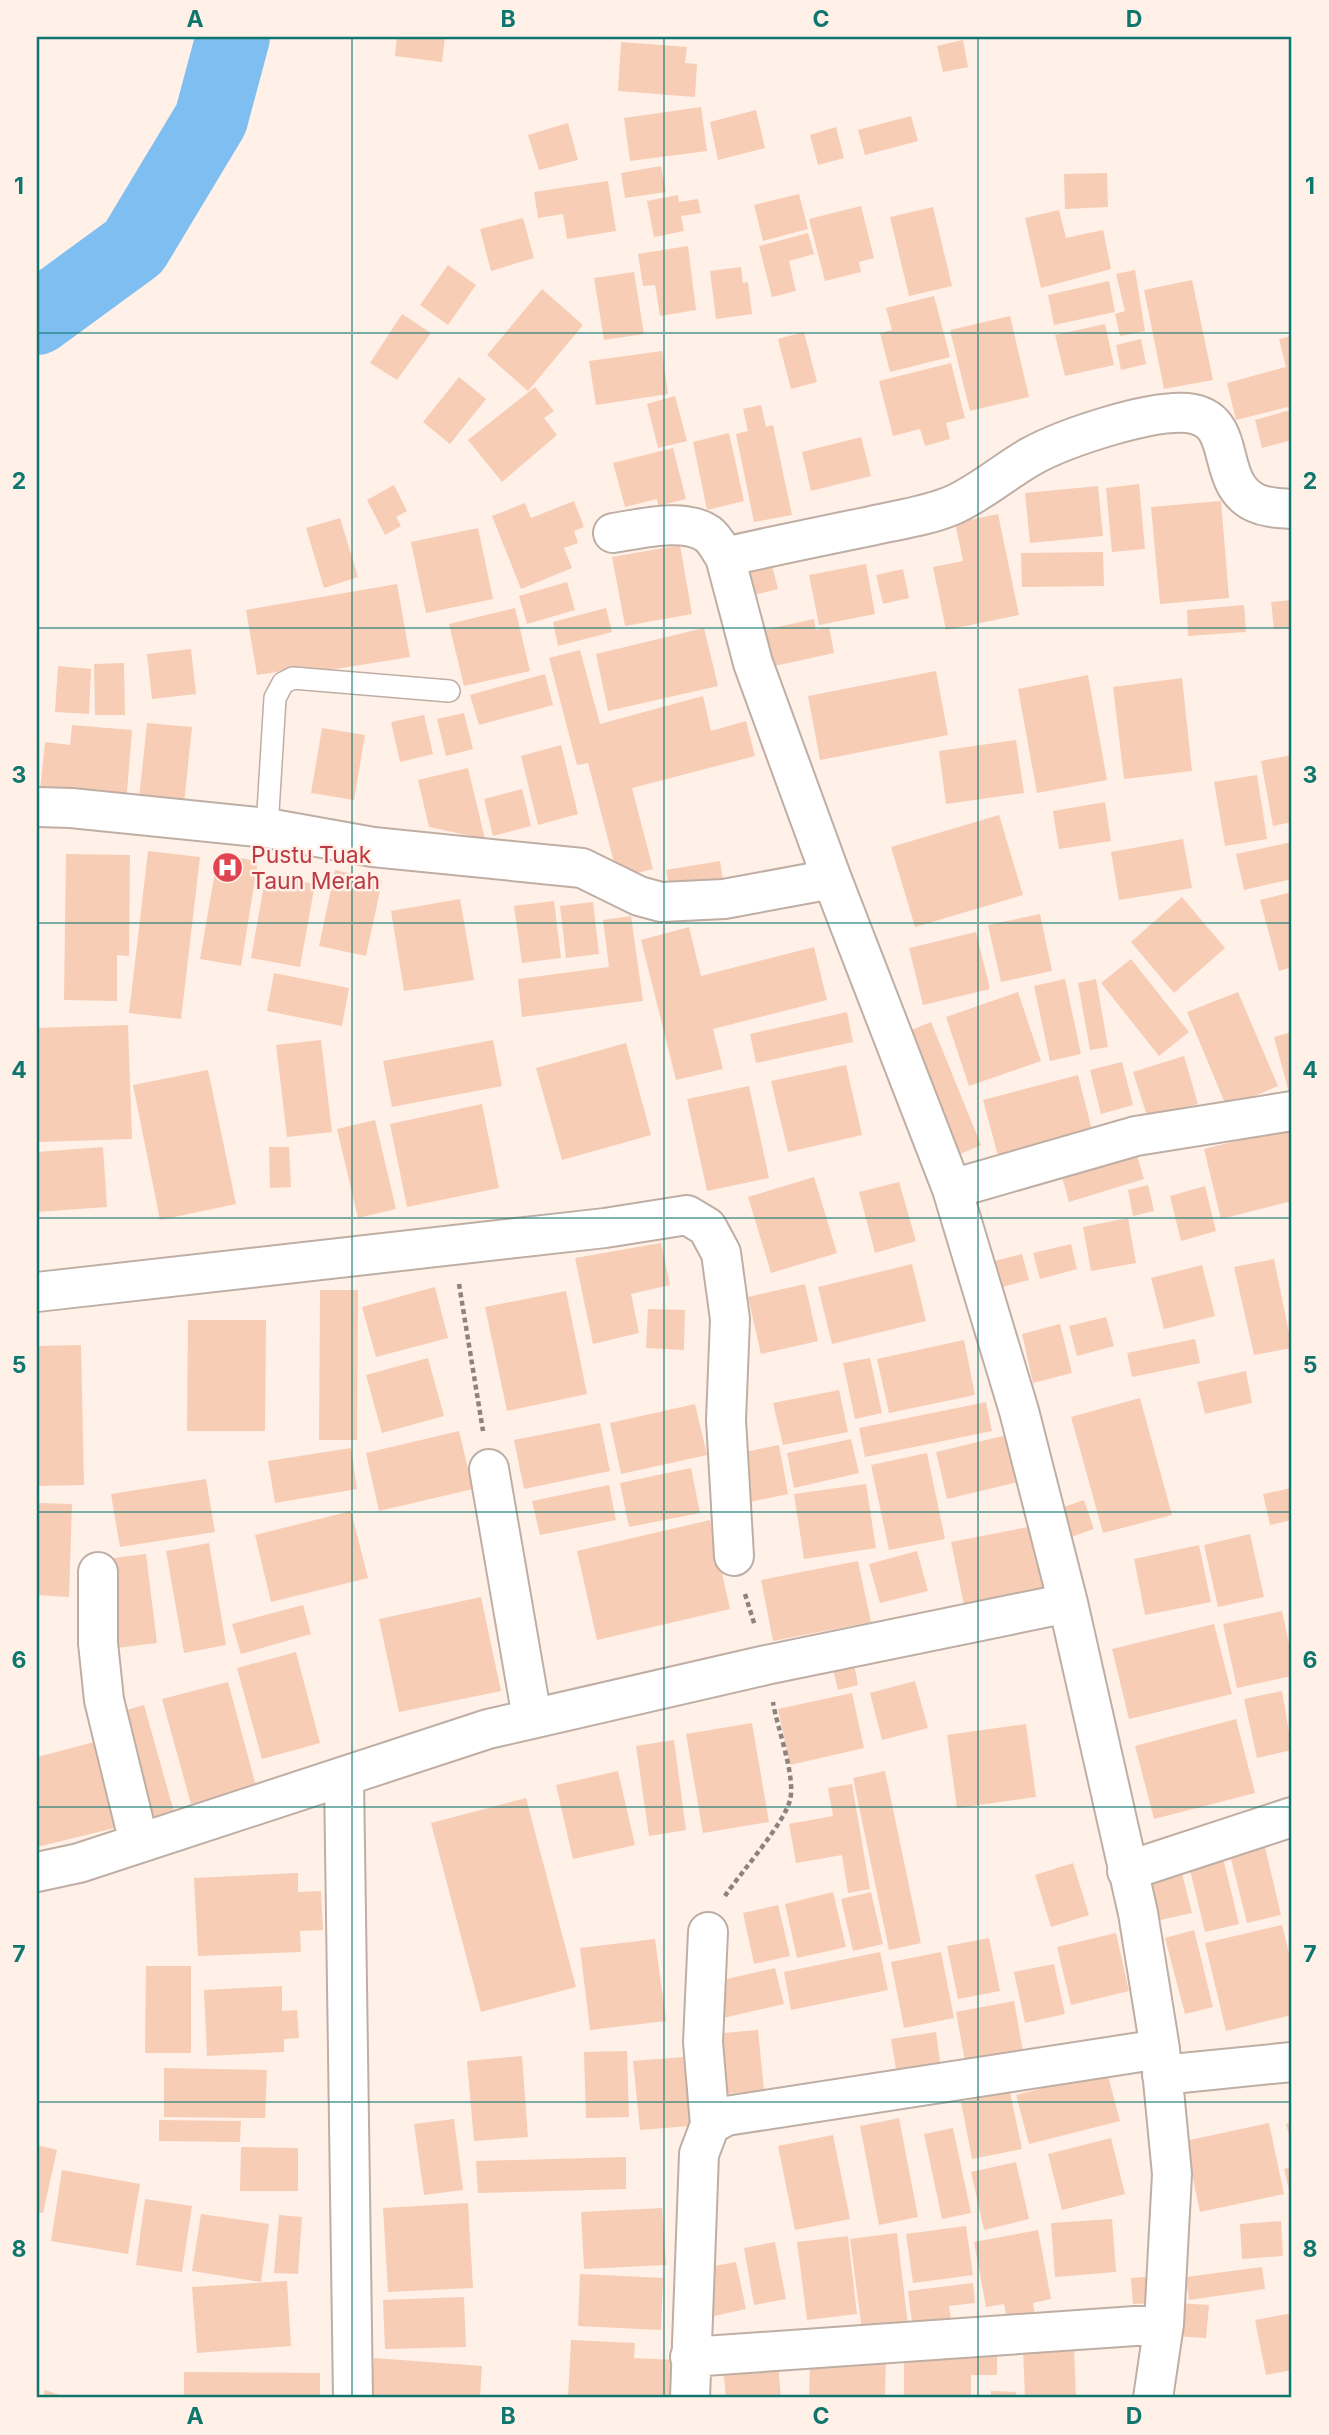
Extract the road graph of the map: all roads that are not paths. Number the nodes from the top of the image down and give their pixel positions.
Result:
1 (1292, 509) edge
2 (613, 533) dead end
3 (725, 557) junction
4 (449, 691) dead end
5 (37, 807) edge
6 (267, 828) junction
7 (832, 879) junction
8 (1292, 1111) edge
9 (952, 1189) junction
10 (37, 1292) edge
11 (489, 1469) road end
12 (734, 1556) road end
13 (98, 1572) dead end
14 (1068, 1603) junction
15 (532, 1717) junction
16 (344, 1778) junction
17 (1292, 1817) edge
18 (139, 1843) junction
19 (1127, 1871) junction
20 (37, 1872) edge
21 (708, 1932) road end
22 (1161, 2062) junction
23 (1292, 2062) edge
24 (709, 2125) junction
25 (1164, 2324) junction
26 (690, 2357) junction
27 (353, 2398) edge
28 (690, 2398) edge
29 (1153, 2398) edge

1 - 3 street
2 - 3 street
3 - 7 street
4 - 6 lane
5 - 6 street
6 - 7 street
7 - 9 street
8 - 9 street
9 - 14 street
10 - 12 street
11 - 15 street
13 - 18 street
14 - 15 street
14 - 19 street
15 - 16 street
16 - 18 street
16 - 27 street
17 - 19 street
18 - 20 street
19 - 22 street
21 - 24 street
22 - 23 street
22 - 24 street
22 - 25 street
24 - 26 street
25 - 26 street
25 - 29 street
26 - 28 street

